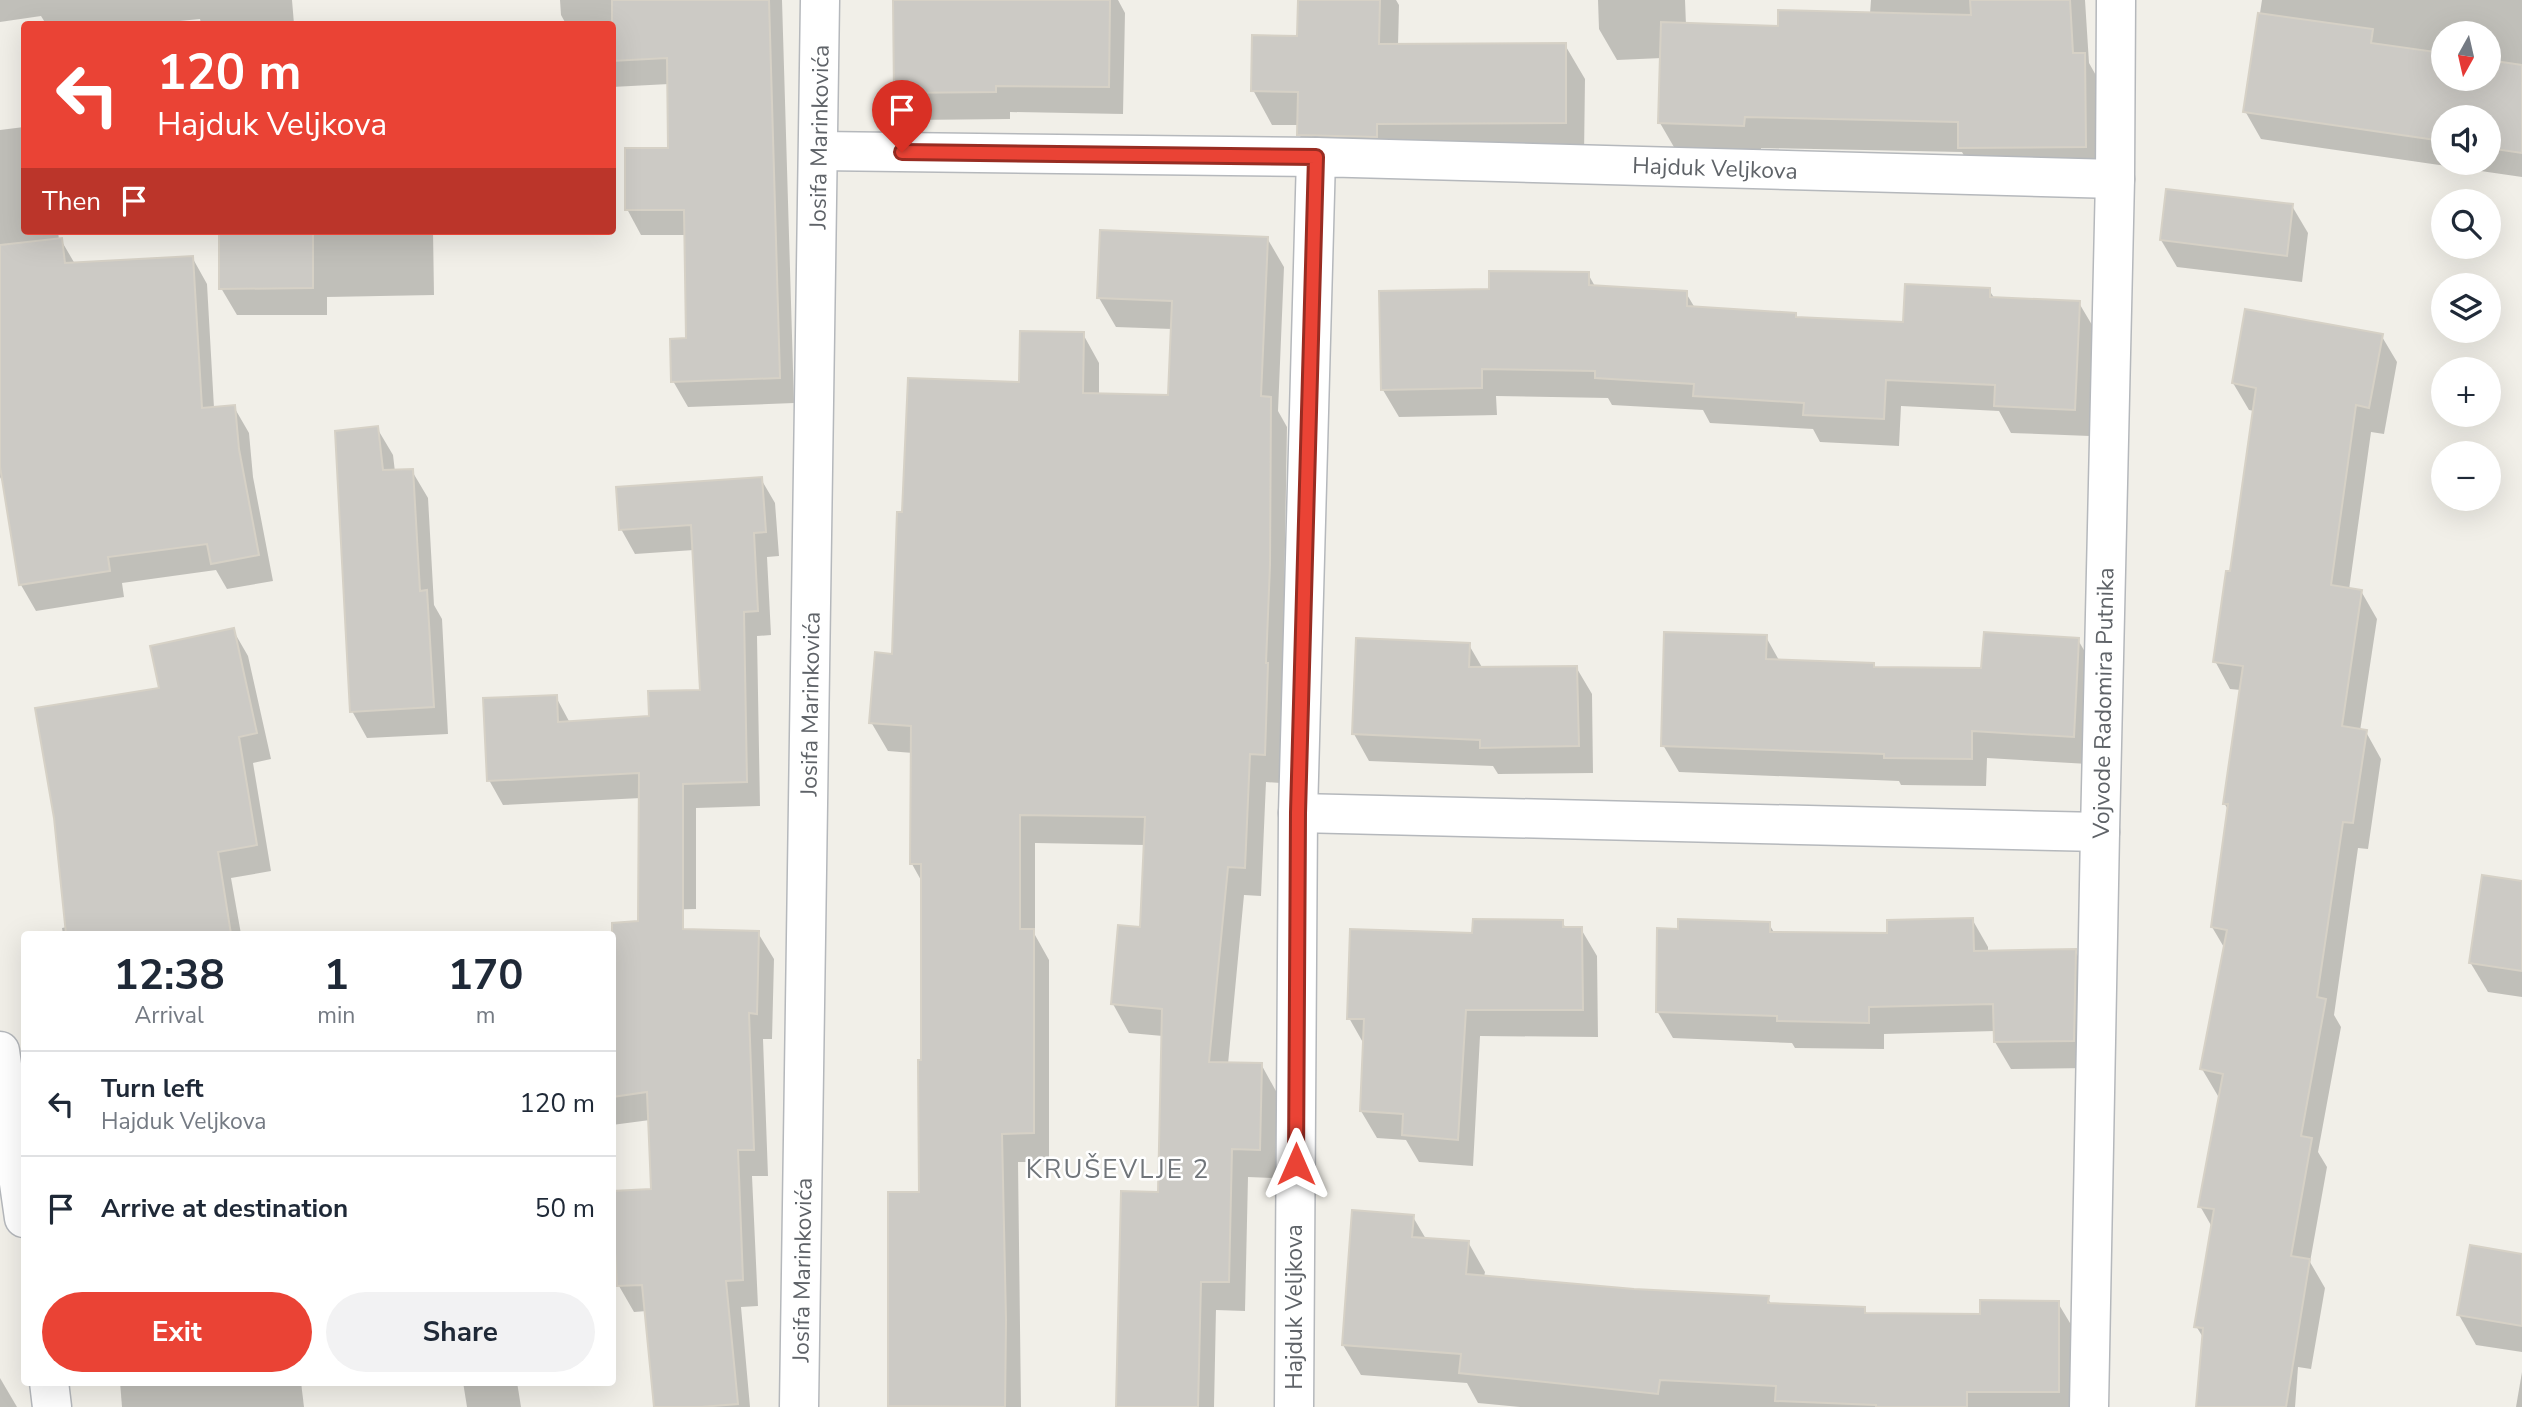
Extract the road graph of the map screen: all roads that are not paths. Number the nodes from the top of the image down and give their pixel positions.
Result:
1 (820, 0) edge
2 (2116, 0) edge
3 (819, 151) junction
4 (1316, 157) junction
5 (2115, 179) junction
6 (1298, 813) junction
7 (2099, 832) junction
8 (0, 1051) edge
9 (21, 1197) edge
10 (49, 1386) edge
11 (52, 1407) edge
12 (799, 1407) edge
13 (1294, 1407) edge
14 (2090, 1407) edge

1 - 3 street, Josifa Marinkovića
2 - 5 street, Vojvode Radomira Putnika
3 - 4 street, Hajduk Veljkova
3 - 12 street, Josifa Marinkovića
4 - 5 street, Hajduk Veljkova
4 - 6 street, Hajduk Veljkova
5 - 7 street, Vojvode Radomira Putnika
6 - 7 street
6 - 13 street, Hajduk Veljkova
7 - 14 street, Vojvode Radomira Putnika
8 - 9 street
10 - 11 street

